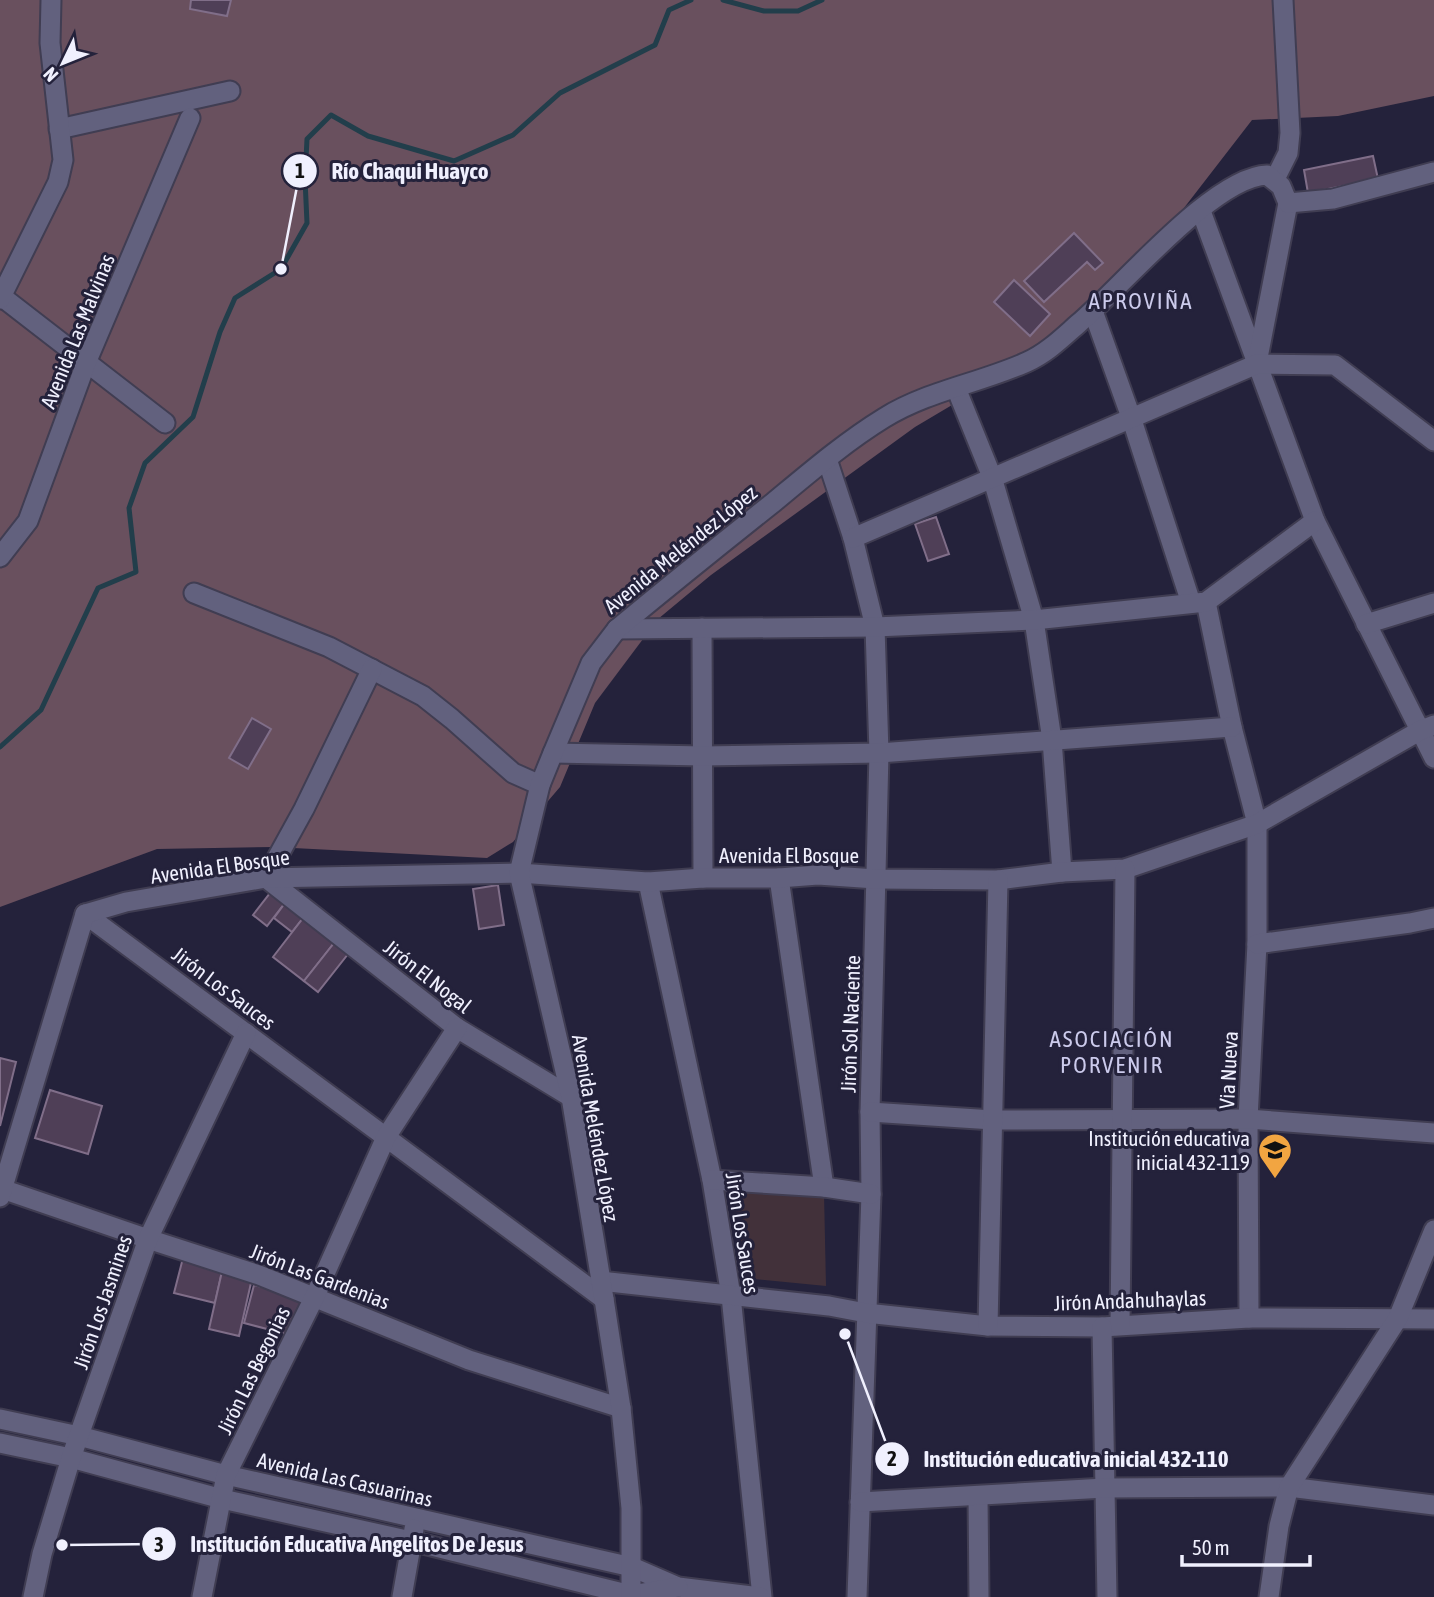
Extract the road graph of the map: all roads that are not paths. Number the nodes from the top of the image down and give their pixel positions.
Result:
1 (51, 0) edge
2 (1283, 0) edge
3 (230, 91) dead end
4 (190, 118) dead end
5 (59, 129) junction
6 (1434, 172) edge
7 (1275, 179) junction
8 (1288, 203) junction
9 (1201, 211) junction
10 (1, 298) edge
11 (1093, 311) junction
12 (86, 363) junction
13 (1256, 364) junction
14 (956, 388) junction
15 (1132, 420) junction
16 (165, 423) dead end
17 (1434, 441) edge
18 (827, 459) junction
19 (992, 477) junction
20 (1315, 521) junction
21 (853, 538) junction
22 (0, 557) edge
23 (194, 593) dead end
24 (1198, 603) junction
25 (1434, 603) edge
26 (1034, 621) junction
27 (1366, 624) junction
28 (875, 627) junction
29 (702, 628) junction
30 (617, 629) junction
31 (372, 669) junction
32 (1233, 727) junction
33 (1427, 728) edge
34 (1052, 740) junction
35 (552, 753) junction
36 (879, 753) junction
37 (703, 756) junction
38 (1434, 758) edge
39 (540, 785) junction
40 (1257, 824) junction
41 (1125, 869) junction
42 (1062, 872) junction
43 (519, 873) junction
44 (266, 878) junction
45 (704, 878) junction
46 (779, 878) junction
47 (876, 879) junction
48 (998, 880) junction
49 (648, 882) junction
50 (85, 914) junction
51 (1434, 918) edge
52 (1257, 944) junction
53 (457, 1028) junction
54 (246, 1033) junction
55 (570, 1097) junction
56 (870, 1112) junction
57 (1248, 1119) junction
58 (993, 1120) junction
59 (1122, 1120) junction
60 (1434, 1133) edge
61 (386, 1137) junction
62 (712, 1181) junction
63 (824, 1187) junction
64 (1, 1193) edge
65 (871, 1194) junction
66 (1434, 1230) edge
67 (148, 1239) junction
68 (602, 1290) junction
69 (315, 1296) junction
70 (731, 1296) junction
71 (866, 1314) junction
72 (1249, 1318) junction
73 (1398, 1318) junction
74 (1434, 1319) edge
75 (988, 1326) junction
76 (1111, 1326) junction
77 (621, 1408) junction
78 (0, 1419) edge
79 (79, 1436) junction
80 (0, 1443) edge
81 (71, 1458) junction
82 (226, 1475) junction
83 (1289, 1487) junction
84 (1105, 1488) junction
85 (978, 1496) junction
86 (222, 1499) junction
87 (860, 1502) junction
88 (1434, 1506) edge
89 (416, 1518) junction
90 (411, 1541) junction
91 (632, 1567) junction
92 (678, 1587) junction
93 (631, 1596) edge
94 (33, 1597) edge
95 (202, 1597) edge
96 (402, 1597) edge
97 (761, 1597) edge
98 (858, 1597) edge
99 (979, 1597) edge
100 (1107, 1597) edge
101 (1269, 1597) edge

1 - 5 street
2 - 7 street
3 - 5 street
4 - 12 street, Avenida Las Malvinas
5 - 10 street
6 - 8 street
7 - 8 street
7 - 9 street, Avenida Meléndez López
8 - 13 street
9 - 11 street, Avenida Meléndez López
9 - 13 street
10 - 12 street
11 - 14 street, Avenida Meléndez López
11 - 15 street, Via Nueva
12 - 16 street
12 - 22 street, Avenida Las Malvinas
13 - 15 street
13 - 17 street
13 - 20 street
14 - 18 street, Avenida Meléndez López
14 - 19 street
15 - 19 street
15 - 24 street, Via Nueva
18 - 21 street, Jirón Sol Naciente
18 - 30 street, Avenida Meléndez López
19 - 21 street
19 - 26 street
20 - 24 street
20 - 27 street
21 - 28 street, Jirón Sol Naciente
23 - 31 street
24 - 26 street
24 - 32 street, Via Nueva
25 - 27 street
26 - 28 street
26 - 34 street
27 - 33 street
28 - 29 street
28 - 36 street, Jirón Sol Naciente
29 - 30 street
29 - 37 street
30 - 35 street, Avenida Meléndez López
31 - 39 street
31 - 44 street
32 - 34 street
32 - 40 street, Via Nueva
33 - 38 street
33 - 40 street, Avenida El Bosque
34 - 36 street
34 - 42 street
35 - 37 street
35 - 39 street, Avenida Meléndez López
36 - 37 street
36 - 47 street, Jirón Sol Naciente
37 - 45 street
39 - 43 street, Avenida Meléndez López
40 - 41 street, Avenida El Bosque
40 - 52 street, Via Nueva
41 - 42 street, Avenida El Bosque
41 - 59 street
42 - 48 street, Avenida El Bosque
43 - 44 street, Avenida El Bosque
43 - 49 street, Avenida El Bosque
43 - 55 street, Avenida Meléndez López
44 - 50 street, Avenida El Bosque
44 - 53 street, Jirón El Nogal
45 - 46 street, Avenida El Bosque
45 - 49 street, Avenida El Bosque
46 - 47 street, Avenida El Bosque
46 - 63 street
47 - 48 street, Avenida El Bosque
47 - 56 street, Jirón Sol Naciente
48 - 58 street
49 - 62 street, Jirón Los Sauces
50 - 54 street, Jirón Los Sauces
50 - 64 street
51 - 52 street
52 - 57 street, Via Nueva
53 - 55 street, Jirón El Nogal
53 - 61 street, Jirón Las Begonias
54 - 61 street, Jirón Los Sauces
54 - 67 street, Jirón Los Jasmines
55 - 68 street, Avenida Meléndez López
56 - 58 street
56 - 65 street, Jirón Sol Naciente
57 - 59 street
57 - 60 street
57 - 72 street, Via Nueva
58 - 59 street
58 - 75 street
59 - 76 street
61 - 68 street, Jirón Los Sauces
61 - 69 street, Jirón Las Begonias
62 - 63 street
62 - 70 street, Jirón Los Sauces
63 - 65 street
64 - 67 street, Jirón Las Gardenias
65 - 71 street, Jirón Sol Naciente
66 - 73 street
67 - 69 street, Jirón Las Gardenias
67 - 79 street, Jirón Los Jasmines
68 - 70 street
68 - 77 street, Avenida Meléndez López
69 - 77 street, Jirón Las Gardenias
69 - 82 street, Jirón Las Begonias
70 - 71 street, Jirón Andahuhaylas
70 - 97 street, Jirón Los Sauces
71 - 75 street, Jirón Andahuhaylas
71 - 87 street, Jirón Sol Naciente
72 - 73 street, Jirón Andahuhaylas
72 - 76 street, Jirón Andahuhaylas
73 - 74 street, Jirón Andahuhaylas
73 - 83 street
75 - 76 street, Jirón Andahuhaylas
76 - 84 street
77 - 91 street, Avenida Meléndez López
78 - 79 street, Avenida Las Casuarinas
79 - 81 street, Jirón Los Jasmines
79 - 82 street, Avenida Las Casuarinas
80 - 81 street, Avenida Las Casuarinas
81 - 86 street, Avenida Las Casuarinas
81 - 94 street, Jirón Los Jasmines
82 - 86 street, Jirón Las Begonias
82 - 89 street, Avenida Las Casuarinas
83 - 84 street
83 - 88 street
83 - 101 street
84 - 85 street
84 - 100 street
85 - 87 street
85 - 99 street
86 - 90 street, Avenida Las Casuarinas
86 - 95 street, Jirón Las Begonias
87 - 98 street, Jirón Sol Naciente
89 - 90 street
89 - 91 street, Avenida Las Casuarinas
90 - 93 street, Avenida Las Casuarinas
90 - 96 street
91 - 92 street, Avenida Las Casuarinas
91 - 93 street, Avenida Meléndez López
92 - 93 street, Avenida Las Casuarinas
92 - 97 street, Avenida Las Casuarinas

